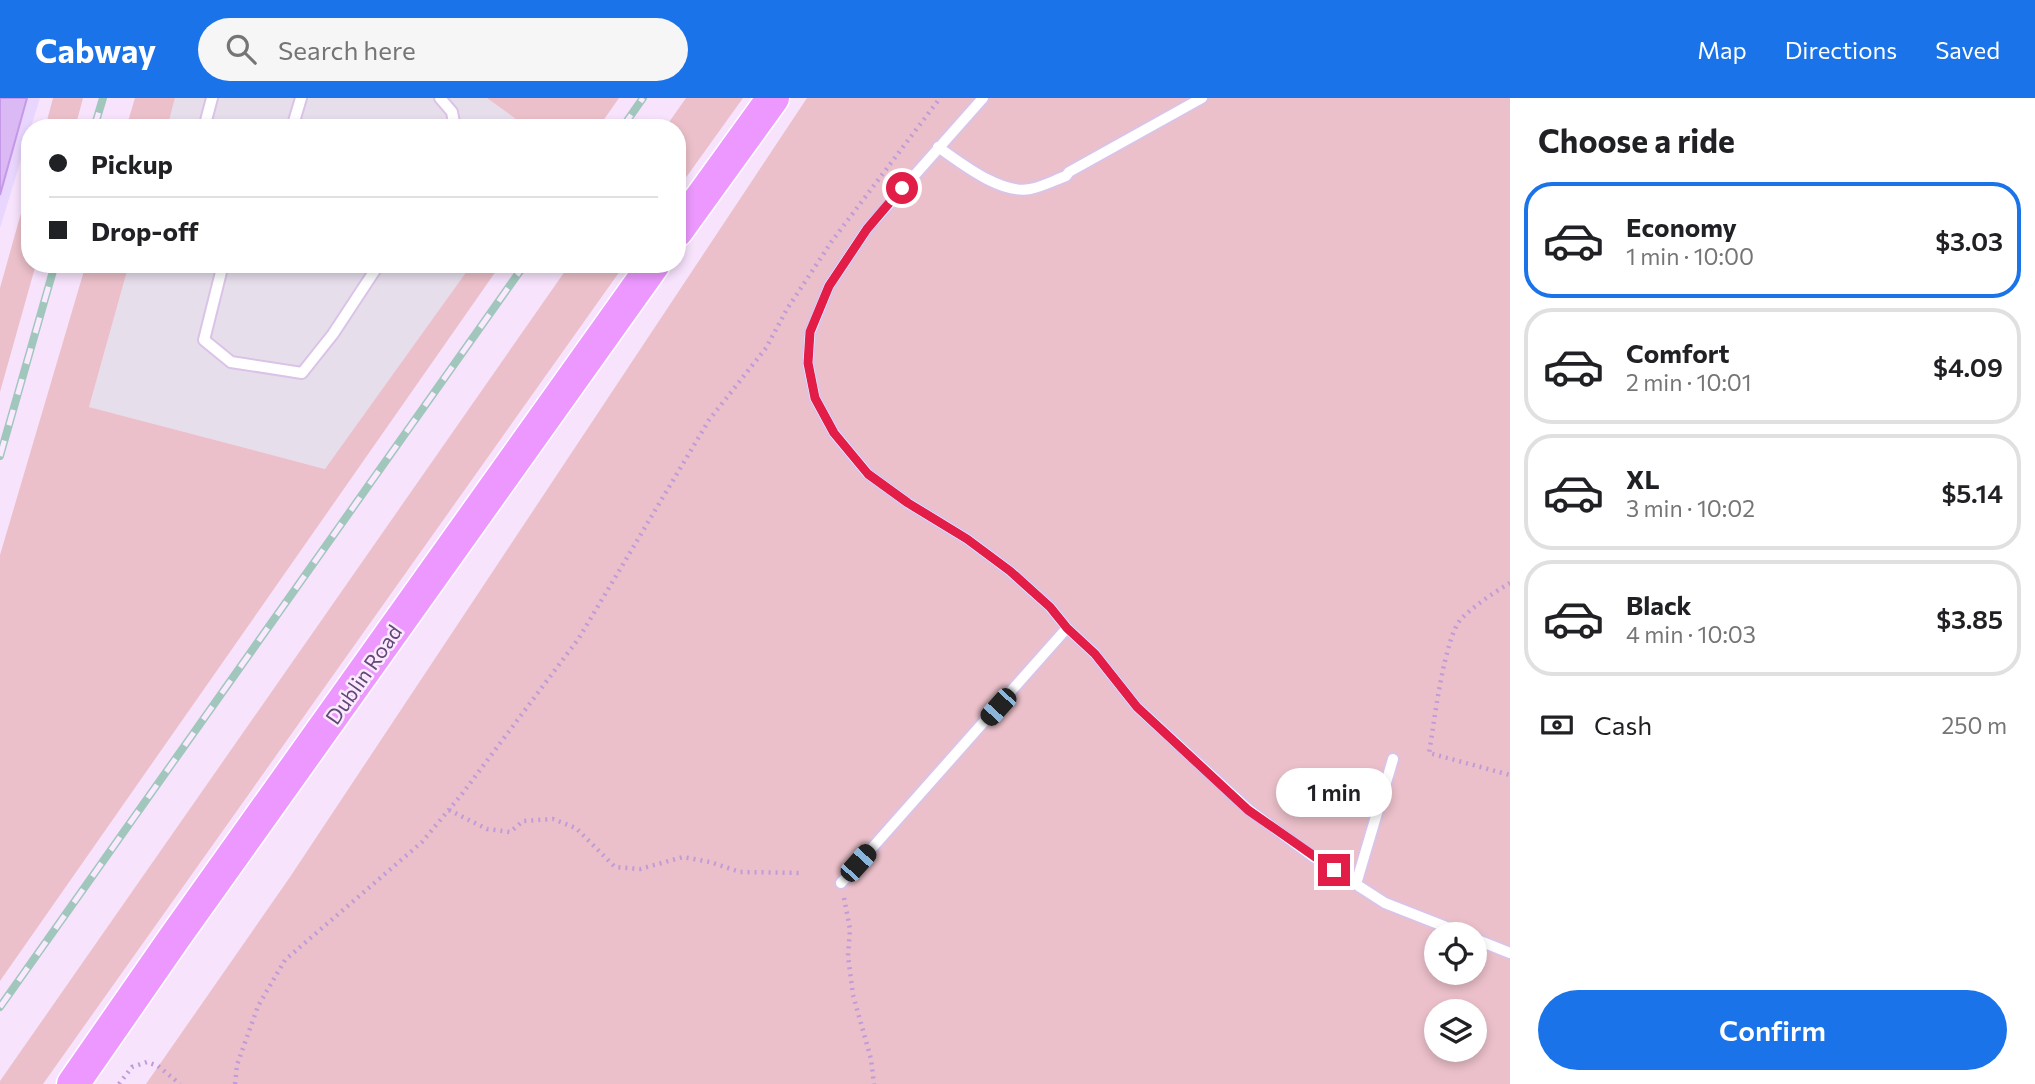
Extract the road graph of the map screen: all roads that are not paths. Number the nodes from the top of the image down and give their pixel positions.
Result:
1 (212, 98) edge
2 (301, 98) edge
3 (440, 98) edge
4 (773, 98) edge
5 (983, 98) edge
6 (1202, 98) edge
7 (206, 119) edge
8 (295, 119) edge
9 (453, 119) edge
10 (938, 147) junction
11 (686, 219) edge
12 (221, 273) edge
13 (373, 273) edge
14 (648, 273) edge
15 (1067, 628) junction
16 (1392, 759) dead end
17 (841, 883) road end
18 (1356, 884) junction
19 (1433, 922) edge
20 (1487, 944) edge
21 (1510, 953) edge
22 (73, 1084) edge

1 - 7 lane
2 - 8 lane
3 - 9 lane
4 - 11 main road
5 - 10 lane
6 - 10 lane
10 - 15 lane
12 - 13 lane
14 - 22 main road, Dublin Road
15 - 17 lane
15 - 18 lane
16 - 18 lane
18 - 19 lane
20 - 21 lane

